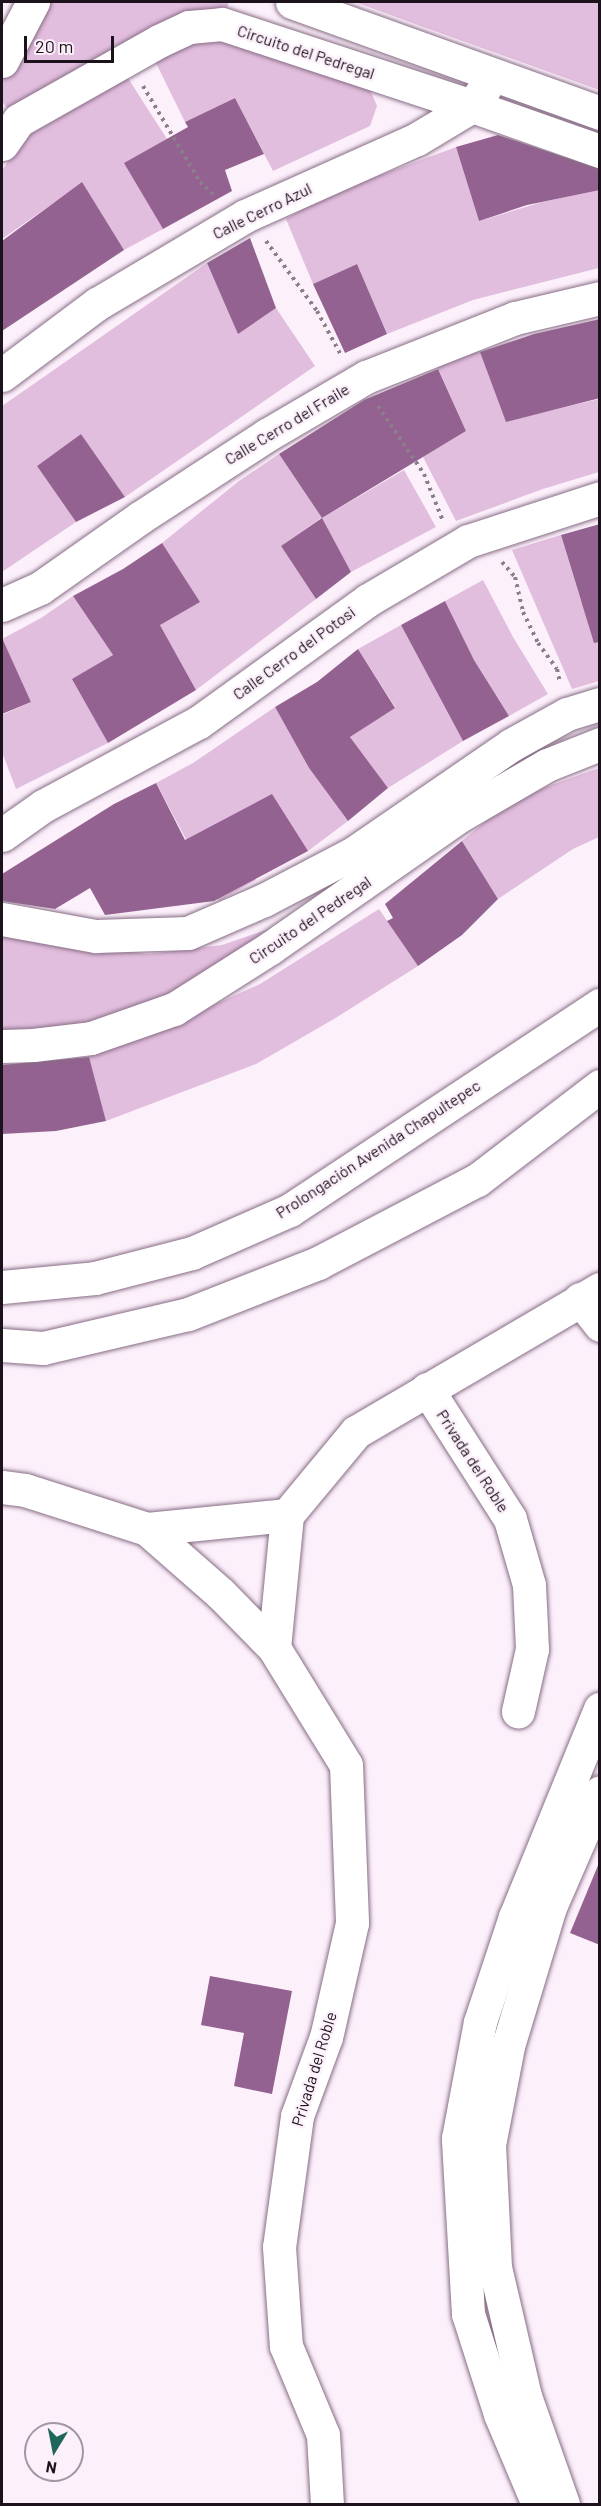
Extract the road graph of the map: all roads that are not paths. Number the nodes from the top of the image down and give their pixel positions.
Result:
1 (33, 2) edge
2 (292, 2) edge
3 (2, 61) edge
4 (493, 75) junction
5 (472, 106) junction
6 (600, 113) edge
7 (2, 144) edge
8 (600, 151) edge
9 (600, 298) edge
10 (2, 375) edge
11 (600, 498) edge
12 (2, 605) edge
13 (600, 704) edge
14 (600, 744) edge
15 (2, 835) edge
16 (2, 919) edge
17 (600, 1005) edge
18 (2, 1046) edge
19 (596, 1096) edge
20 (2, 1287) edge
21 (590, 1294) edge
22 (600, 1325) edge
23 (2, 1346) edge
24 (427, 1389) junction
25 (2, 1487) edge
26 (287, 1515) junction
27 (147, 1529) junction
28 (274, 1648) junction
29 (600, 1709) edge
30 (518, 1711) dead end
31 (600, 1792) edge
32 (327, 2505) edge
33 (538, 2505) edge
34 (563, 2505) edge

1 - 3 street
2 - 4 street
4 - 5 street, Calle Cerro Azul
4 - 6 street
5 - 7 street, Circuito del Pedregal
5 - 8 street, Circuito del Pedregal
5 - 10 street, Calle Cerro Azul
9 - 12 street, Calle Cerro del Fraile
11 - 15 street, Calle Cerro del Potosi
13 - 16 street, Circuito del Pedregal
14 - 18 street, Circuito del Pedregal
17 - 20 street, Prolongación Avenida Chapultepec
19 - 23 street
21 - 22 street
21 - 24 street
24 - 26 street
24 - 30 street, Privada del Roble
25 - 27 street, Privada del Roble
26 - 27 street, Privada del Roble
26 - 28 street
27 - 28 street, Privada del Roble
28 - 32 street, Privada del Roble
29 - 33 street
31 - 34 street

